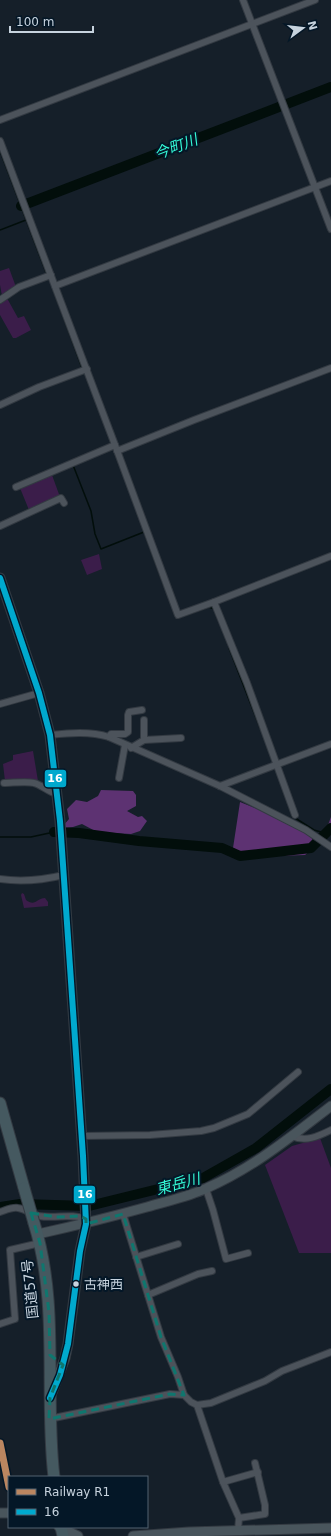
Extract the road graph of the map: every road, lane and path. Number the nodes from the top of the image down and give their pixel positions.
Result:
1 (243, 0) edge
2 (315, 0) edge
3 (252, 24) junction
4 (0, 120) edge
5 (0, 141) edge
6 (2, 152) edge
7 (331, 181) edge
8 (315, 188) junction
9 (331, 229) edge
10 (51, 274) junction
11 (56, 286) junction
12 (0, 300) edge
13 (331, 368) edge
14 (87, 369) junction
15 (0, 405) edge
16 (116, 448) junction
17 (16, 487) dead end
18 (64, 503) dead end
19 (0, 526) edge
20 (331, 556) edge
21 (0, 578) edge
22 (214, 602) junction
23 (39, 693) junction
24 (0, 704) edge
25 (142, 710) dead end
26 (144, 720) dead end
27 (50, 735) junction
28 (108, 737) junction
29 (181, 738) dead end
30 (144, 740) junction
31 (331, 744) edge
32 (125, 745) junction
33 (131, 748) junction
34 (276, 764) junction
35 (119, 778) dead end
36 (4, 783) dead end
37 (220, 786) junction
38 (57, 794) junction
39 (295, 815) dead end
40 (331, 847) edge
41 (64, 875) junction
42 (0, 879) edge
43 (298, 1072) dead end
44 (0, 1103) edge
45 (331, 1106) edge
46 (331, 1130) edge
47 (82, 1136) junction
48 (291, 1136) junction
49 (206, 1189) junction
50 (0, 1212) edge
51 (123, 1214) junction
52 (86, 1219) junction
53 (39, 1239) junction
54 (178, 1244) dead end
55 (248, 1253) dead end
56 (136, 1257) junction
57 (212, 1271) dead end
58 (148, 1295) junction
59 (0, 1324) edge
60 (330, 1354) edge
61 (50, 1355) junction
62 (65, 1358) junction
63 (184, 1395) junction
64 (50, 1398) junction
65 (197, 1405) junction
66 (49, 1419) junction
67 (255, 1462) dead end
68 (258, 1472) junction
69 (54, 1476) edge
70 (223, 1482) junction
71 (239, 1518) junction
72 (331, 1528) edge
73 (61, 1530) edge
74 (238, 1531) junction
75 (264, 1533) edge
76 (180, 1534) edge
77 (78, 1536) edge
78 (133, 1536) edge

1 - 3 street
2 - 3 street
3 - 4 street
3 - 8 street
5 - 6 street
6 - 10 street
7 - 8 street
8 - 9 street
8 - 11 street
10 - 11 street
10 - 12 street
11 - 14 street
13 - 16 street
14 - 15 street
14 - 16 street
16 - 17 street
16 - 22 street
18 - 19 street
20 - 22 street
21 - 23 street
22 - 34 street
23 - 24 street
23 - 27 street
25 - 28 street
26 - 30 street
27 - 28 street
27 - 38 street
28 - 32 street
29 - 30 street
30 - 33 street
31 - 34 street
32 - 33 street
32 - 35 street
33 - 37 street
34 - 37 street
34 - 39 street
36 - 38 street
37 - 40 street
38 - 41 street
41 - 42 street
41 - 47 street
43 - 47 street
44 - 53 highway, 国道57号, bridge
45 - 48 street
46 - 48 street
47 - 52 street
48 - 49 street
49 - 51 street
49 - 55 street
50 - 52 street
51 - 52 street
51 - 56 street
52 - 53 street
52 - 62 street
53 - 59 street
53 - 61 highway, 国道57号
54 - 56 street
56 - 58 street
57 - 58 street
58 - 63 street
60 - 65 street
61 - 62 street
61 - 64 highway, 国道57号
62 - 64 street
63 - 65 street
63 - 66 street
64 - 66 highway, 国道57号
65 - 70 street
66 - 69 highway, 国道57号
67 - 68 street
68 - 70 street
68 - 71 street
70 - 71 street
71 - 74 street
72 - 75 street
73 - 77 street
74 - 75 street
74 - 76 street
76 - 78 street

